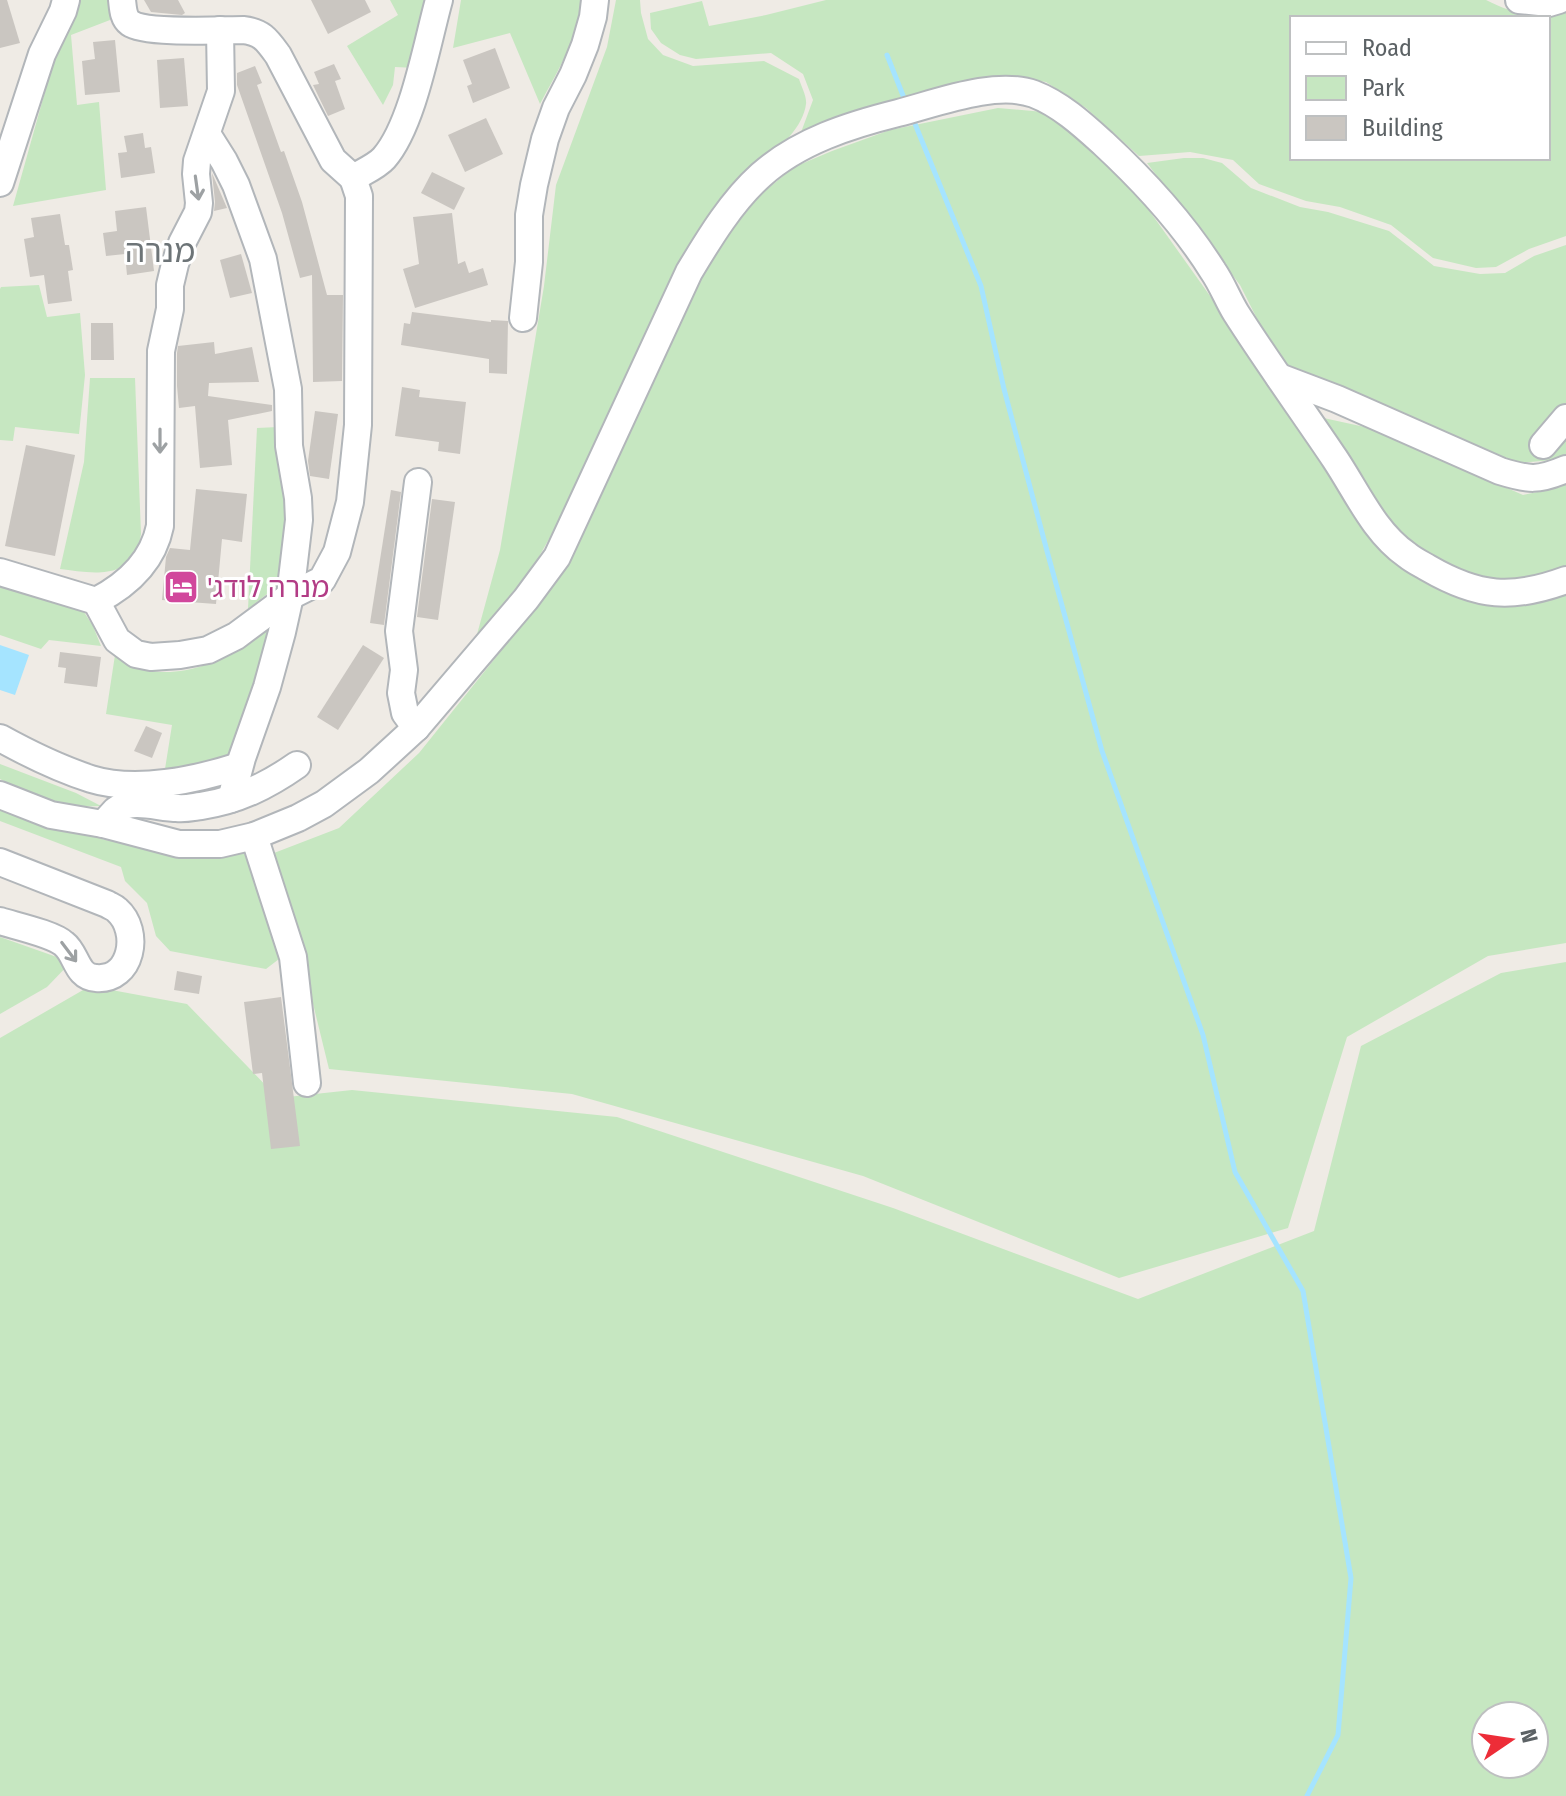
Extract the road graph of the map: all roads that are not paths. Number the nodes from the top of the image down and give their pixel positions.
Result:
1 (66, 0) edge
2 (122, 0) edge
3 (439, 0) edge
4 (595, 0) edge
5 (1519, 0) edge
6 (1559, 0) edge
7 (220, 30) junction
8 (207, 134) junction
9 (353, 178) junction
10 (0, 183) edge
11 (523, 318) dead end
12 (1279, 377) junction
13 (1566, 418) edge
14 (1543, 445) dead end
15 (1566, 469) edge
16 (418, 482) dead end
17 (0, 572) edge
18 (1566, 580) edge
19 (290, 596) junction
20 (96, 601) junction
21 (416, 728) junction
22 (0, 738) edge
23 (297, 765) dead end
24 (239, 766) junction
25 (0, 795) edge
26 (231, 799) junction
27 (103, 824) junction
28 (254, 836) junction
29 (0, 862) edge
30 (0, 921) edge
31 (307, 1083) dead end

1 - 10 street
2 - 7 street
3 - 9 street
4 - 11 street
5 - 6 street
7 - 8 street
7 - 9 street
8 - 19 street
8 -> 20 street
9 - 19 street
12 - 15 street
12 - 18 street
12 - 21 street
13 - 14 street
16 - 21 street
17 - 20 street
19 - 20 street
19 - 24 street
21 - 28 street
22 - 24 street
23 - 26 street
24 - 26 street
25 - 27 street
26 - 27 street
27 - 28 street
28 - 31 street
30 -> 29 street

